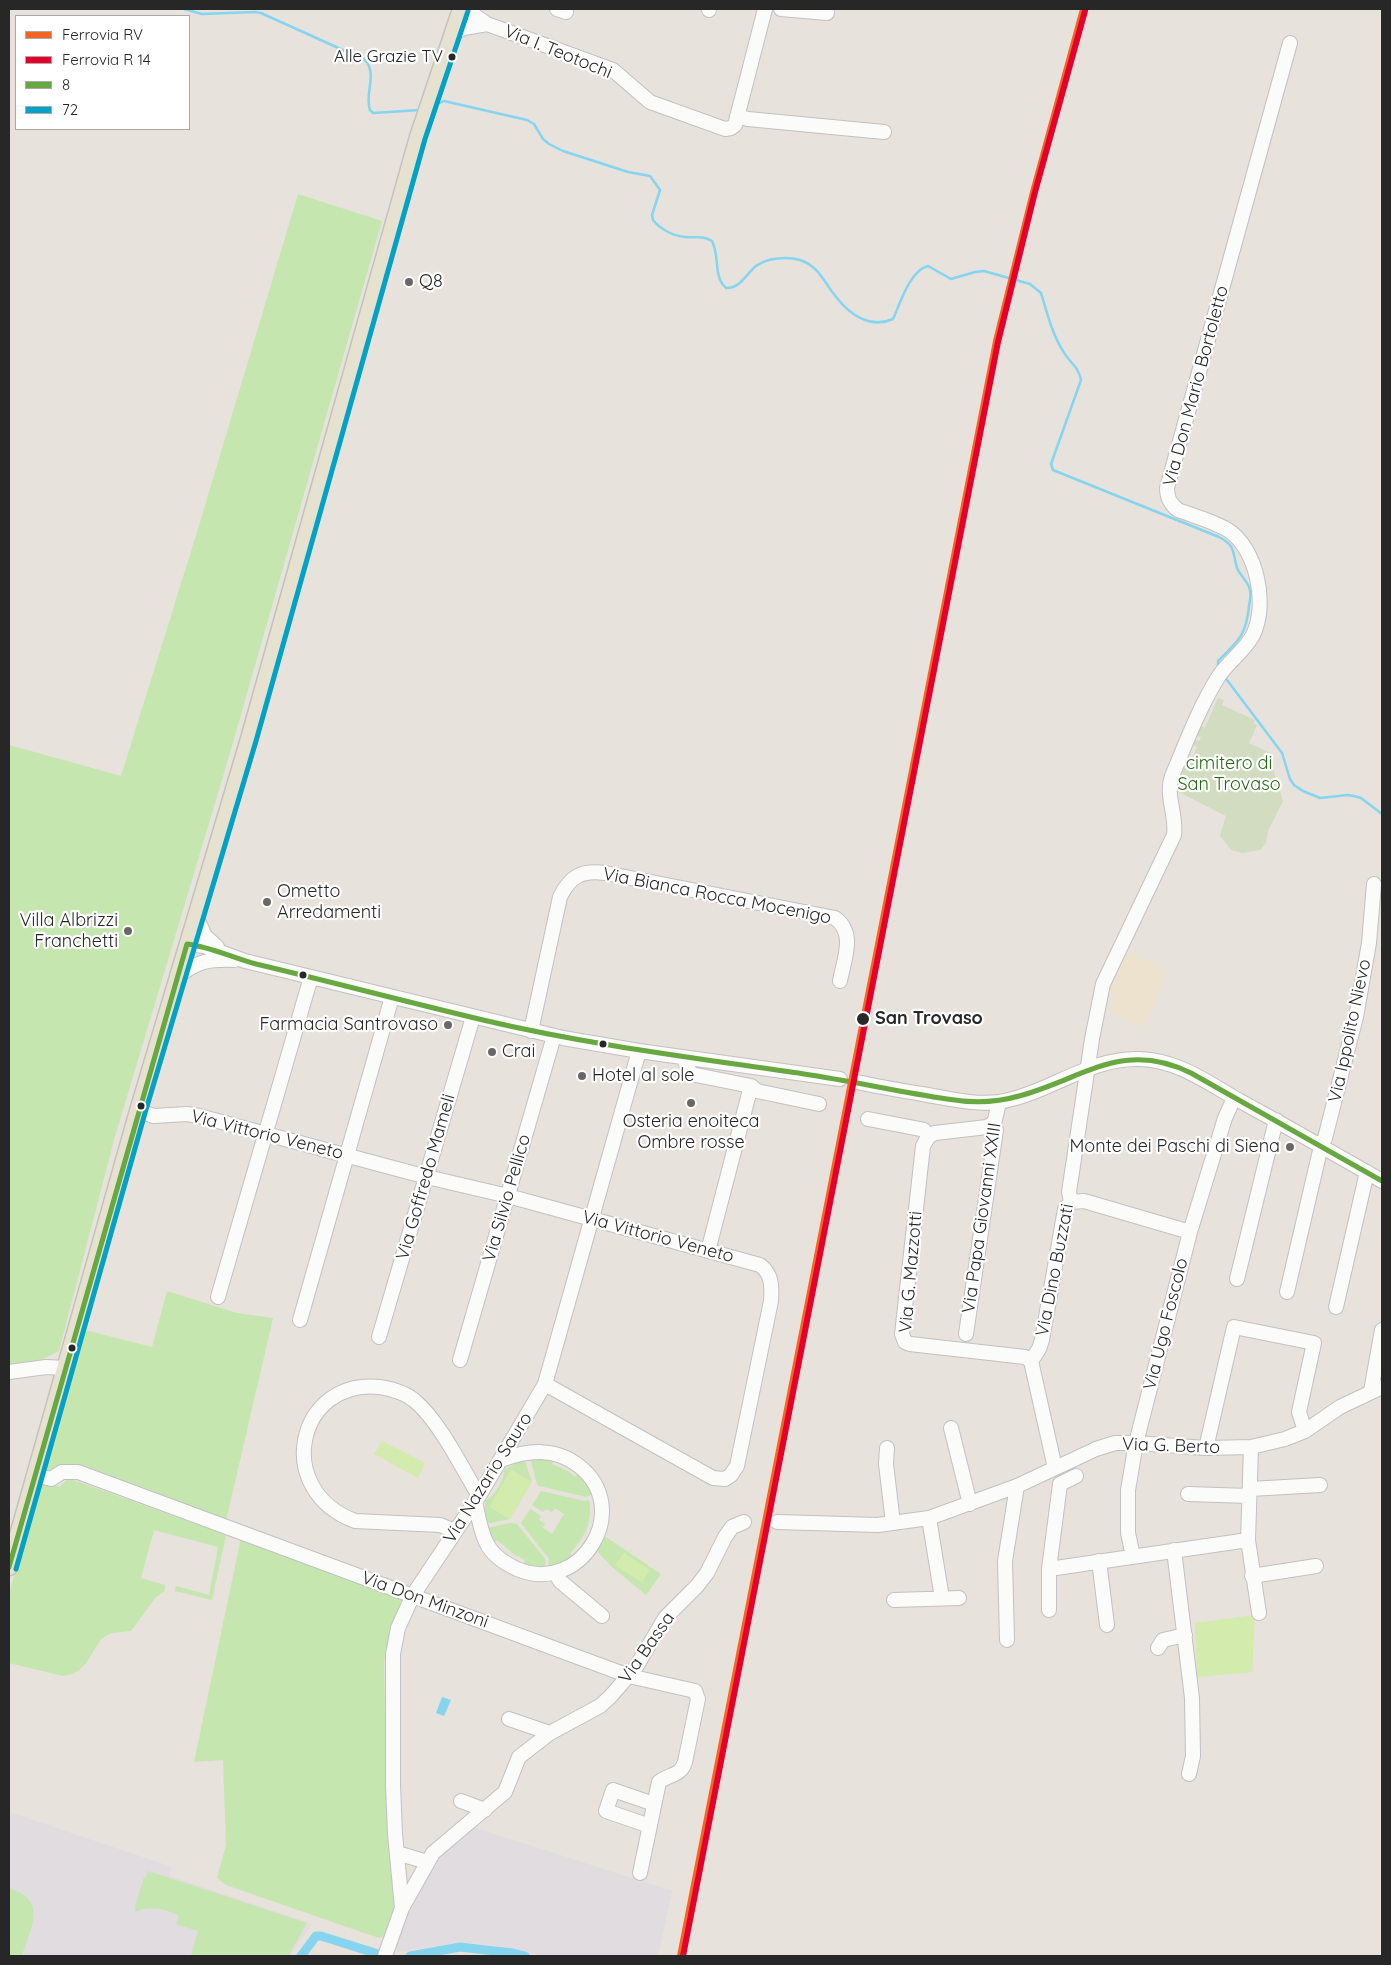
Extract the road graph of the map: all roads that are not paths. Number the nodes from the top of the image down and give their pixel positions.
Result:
1 (461, 9) edge
2 (467, 9) edge
3 (765, 9) edge
4 (781, 9) edge
5 (827, 13) dead end
6 (488, 24) junction
7 (452, 34) junction
8 (1290, 42) dead end
9 (737, 116) junction
10 (884, 132) dead end
11 (1374, 884) dead end
12 (196, 916) junction
13 (187, 944) junction
14 (217, 955) junction
15 (177, 977) junction
16 (310, 977) junction
17 (840, 980) dead end
18 (392, 997) junction
19 (473, 1017) junction
20 (531, 1031) junction
21 (554, 1036) junction
22 (639, 1051) junction
23 (683, 1057) junction
24 (1089, 1068) junction
25 (840, 1079) dead end
26 (856, 1082) dead end
27 (751, 1086) junction
28 (1234, 1098) junction
29 (999, 1102) junction
30 (819, 1104) dead end
31 (138, 1111) junction
32 (868, 1119) dead end
33 (1276, 1120) junction
34 (993, 1123) junction
35 (265, 1133) junction
36 (928, 1137) junction
37 (1321, 1146) junction
38 (347, 1154) junction
39 (1367, 1172) junction
40 (427, 1177) junction
41 (1382, 1181) edge
42 (508, 1196) junction
43 (1070, 1202) junction
44 (592, 1219) junction
45 (1190, 1232) junction
46 (708, 1251) junction
47 (1237, 1278) dead end
48 (1288, 1292) dead end
49 (218, 1297) dead end
50 (1336, 1308) dead end
51 (300, 1320) dead end
52 (1382, 1330) edge
53 (966, 1334) dead end
54 (379, 1337) dead end
55 (460, 1360) dead end
56 (1030, 1361) junction
57 (65, 1368) junction
58 (9, 1372) edge
59 (545, 1384) junction
60 (1377, 1389) edge
61 (951, 1428) dead end
62 (1305, 1431) junction
63 (1136, 1443) junction
64 (1251, 1447) junction
65 (887, 1448) dead end
66 (1206, 1448) junction
67 (501, 1460) junction
68 (1055, 1468) junction
69 (34, 1475) junction
70 (1076, 1476) dead end
71 (1320, 1485) dead end
72 (1017, 1486) junction
73 (1250, 1492) junction
74 (1188, 1494) dead end
75 (477, 1499) junction
76 (970, 1504) junction
77 (930, 1518) junction
78 (744, 1522) dead end
79 (777, 1522) dead end
80 (893, 1524) junction
81 (455, 1531) junction
82 (1248, 1540) junction
83 (1174, 1550) junction
84 (1133, 1556) junction
85 (1099, 1561) junction
86 (1316, 1566) dead end
87 (9, 1567) edge
88 (1049, 1569) junction
89 (555, 1572) junction
90 (1252, 1576) junction
91 (413, 1595) junction
92 (942, 1598) junction
93 (959, 1598) dead end
94 (894, 1600) dead end
95 (1049, 1610) dead end
96 (1259, 1613) dead end
97 (602, 1616) dead end
98 (1107, 1624) dead end
99 (1185, 1635) junction
100 (1006, 1640) dead end
101 (1158, 1648) dead end
102 (629, 1676) junction
103 (509, 1719) dead end
104 (550, 1733) junction
105 (1189, 1774) dead end
106 (461, 1801) dead end
107 (654, 1804) junction
108 (485, 1810) junction
109 (650, 1826) junction
110 (397, 1853) junction
111 (427, 1862) junction
112 (640, 1873) dead end
113 (402, 1908) junction
114 (385, 1956) edge

1 - 7 main road
2 - 6 street, Via I. Teotochi
3 - 9 street
4 - 5 street
6 - 7 street, Via I. Teotochi
6 - 9 street, Via I. Teotochi
7 - 12 main road
8 - 24 street, Via Don Mario Bortoletto
9 - 10 street
11 - 37 street, Via Ippolito Nievo
12 - 13 main road
12 - 14 street
13 - 14 street
13 - 15 main road
14 - 15 street
14 - 16 street
15 - 31 main road
16 - 18 street
16 - 35 street
17 - 20 street, Via Bianca Rocca Mocenigo
18 - 19 street
18 - 38 street
19 - 20 street
19 - 40 street, Via Goffredo Mameli
20 - 21 street
21 - 22 street
21 - 42 street, Via Silvio Pellico
22 - 23 street
22 - 44 street, Via Nazario Sauro
23 - 25 street
23 - 27 street
24 - 28 street
24 - 29 street
24 - 43 street, Via Dino Buzzati
26 - 29 street
27 - 30 street
27 - 46 street
28 - 33 street
28 - 45 street, Via Ugo Foscolo
29 - 34 street, Via Papa Giovanni XXIII
31 - 35 street, Via Vittorio Veneto
31 - 57 main road
32 - 36 street
33 - 37 street
33 - 47 street
34 - 36 street
34 - 53 street, Via Papa Giovanni XXIII
35 - 38 street, Via Vittorio Veneto
35 - 49 street
36 - 56 street, Via G. Mazzotti
37 - 39 street
37 - 48 street, Via Ippolito Nievo
38 - 40 street, Via Vittorio Veneto
38 - 51 street
39 - 41 street
39 - 50 street
40 - 42 street, Via Vittorio Veneto
40 - 54 street, Via Goffredo Mameli
42 - 44 street, Via Vittorio Veneto
42 - 55 street, Via Silvio Pellico
43 - 45 street
43 - 56 street, Via Dino Buzzati
44 - 46 street, Via Vittorio Veneto
44 - 59 street, Via Nazario Sauro
45 - 63 street, Via Ugo Foscolo
46 - 59 street, Via Vittorio Veneto
52 - 60 street, Via G. Berto
56 - 68 street
57 - 58 street
57 - 69 main road
59 - 67 street, Via Nazario Sauro
60 - 62 street, Via G. Berto
61 - 76 street
62 - 64 street, Via G. Berto
62 - 66 street
63 - 66 street, Via G. Berto
63 - 68 street, Via G. Berto
63 - 84 street, Via Ugo Foscolo
64 - 66 street, Via G. Berto
64 - 73 street
65 - 80 street
67 - 75 street, Via Nazario Sauro
67 - 89 street
68 - 72 street, Via G. Berto
69 - 87 main road
69 - 91 street, Via Don Minzoni
70 - 88 street
71 - 73 street
72 - 76 street, Via G. Berto
72 - 100 street
73 - 74 street
73 - 82 street
75 - 81 street, Via Nazario Sauro
75 - 81 street
75 - 89 street
76 - 77 street, Via G. Berto
77 - 80 street, Via G. Berto
77 - 92 street
78 - 102 street, Via Bassa
79 - 80 street, Via G. Berto
81 - 91 street, Via Nazario Sauro
82 - 83 street
82 - 90 street
83 - 84 street
83 - 99 street
84 - 85 street
85 - 88 street
85 - 98 street
86 - 90 street
88 - 95 street
89 - 97 street
90 - 96 street
91 - 102 street, Via Don Minzoni
91 - 110 street, Via Nazario Sauro
92 - 93 street
92 - 94 street
99 - 101 street
99 - 105 street
102 - 104 street, Via Bassa
102 - 107 street, Via Don Minzoni
103 - 104 street
104 - 108 street, Via Bassa
106 - 108 street
107 - 109 street, Via Don Minzoni
107 - 109 street
108 - 111 street, Via Bassa
109 - 112 street, Via Don Minzoni
110 - 111 street
110 - 113 street, Via Nazario Sauro
111 - 113 street, Via Bassa
113 - 114 street, Via Bassa

